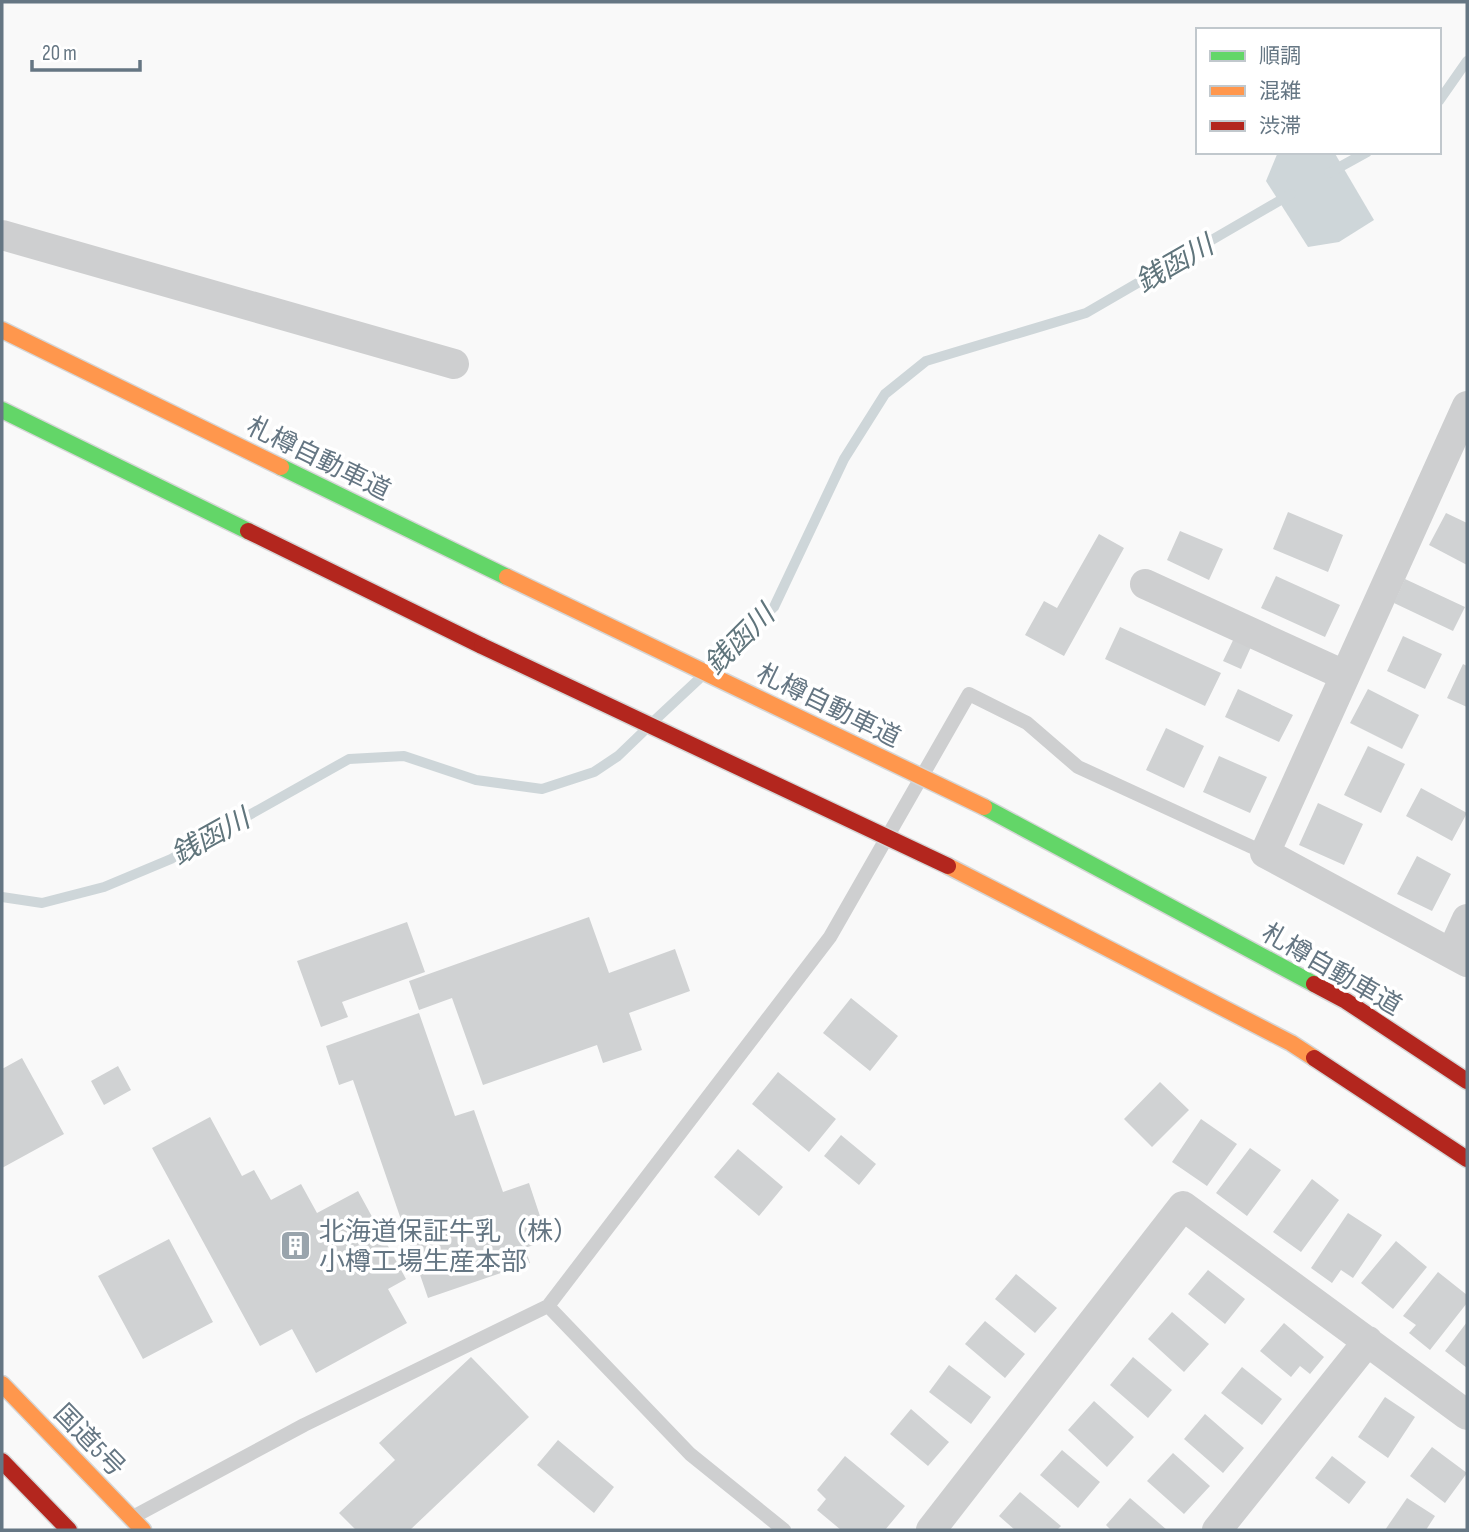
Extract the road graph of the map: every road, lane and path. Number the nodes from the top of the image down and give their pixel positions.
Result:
1 (2, 235) edge
2 (2, 330) edge
3 (454, 364) dead end
4 (1467, 406) edge
5 (2, 410) edge
6 (1145, 584) dead end
7 (1344, 675) junction
8 (1265, 853) junction
9 (1467, 919) edge
10 (1460, 957) edge
11 (1467, 1082) edge
12 (1467, 1158) edge
13 (548, 1306) junction
14 (1368, 1341) junction
15 (2, 1384) edge
16 (1467, 1415) edge
17 (2, 1461) edge
18 (131, 1518) junction
19 (69, 1530) edge
20 (143, 1530) edge
21 (784, 1530) edge
22 (931, 1530) edge
23 (1217, 1530) edge

1 - 3 street
2 - 11 highway, 札樽自動車道, bridge
4 - 7 street
5 - 12 highway, bridge
6 - 7 street
7 - 8 street
8 - 10 street
8 - 13 lane
9 - 10 street
13 - 18 lane
13 - 21 lane
14 - 16 street
14 - 22 street
14 - 23 street
15 - 18 highway, 国道5号
17 - 19 highway
18 - 20 highway, 国道5号

